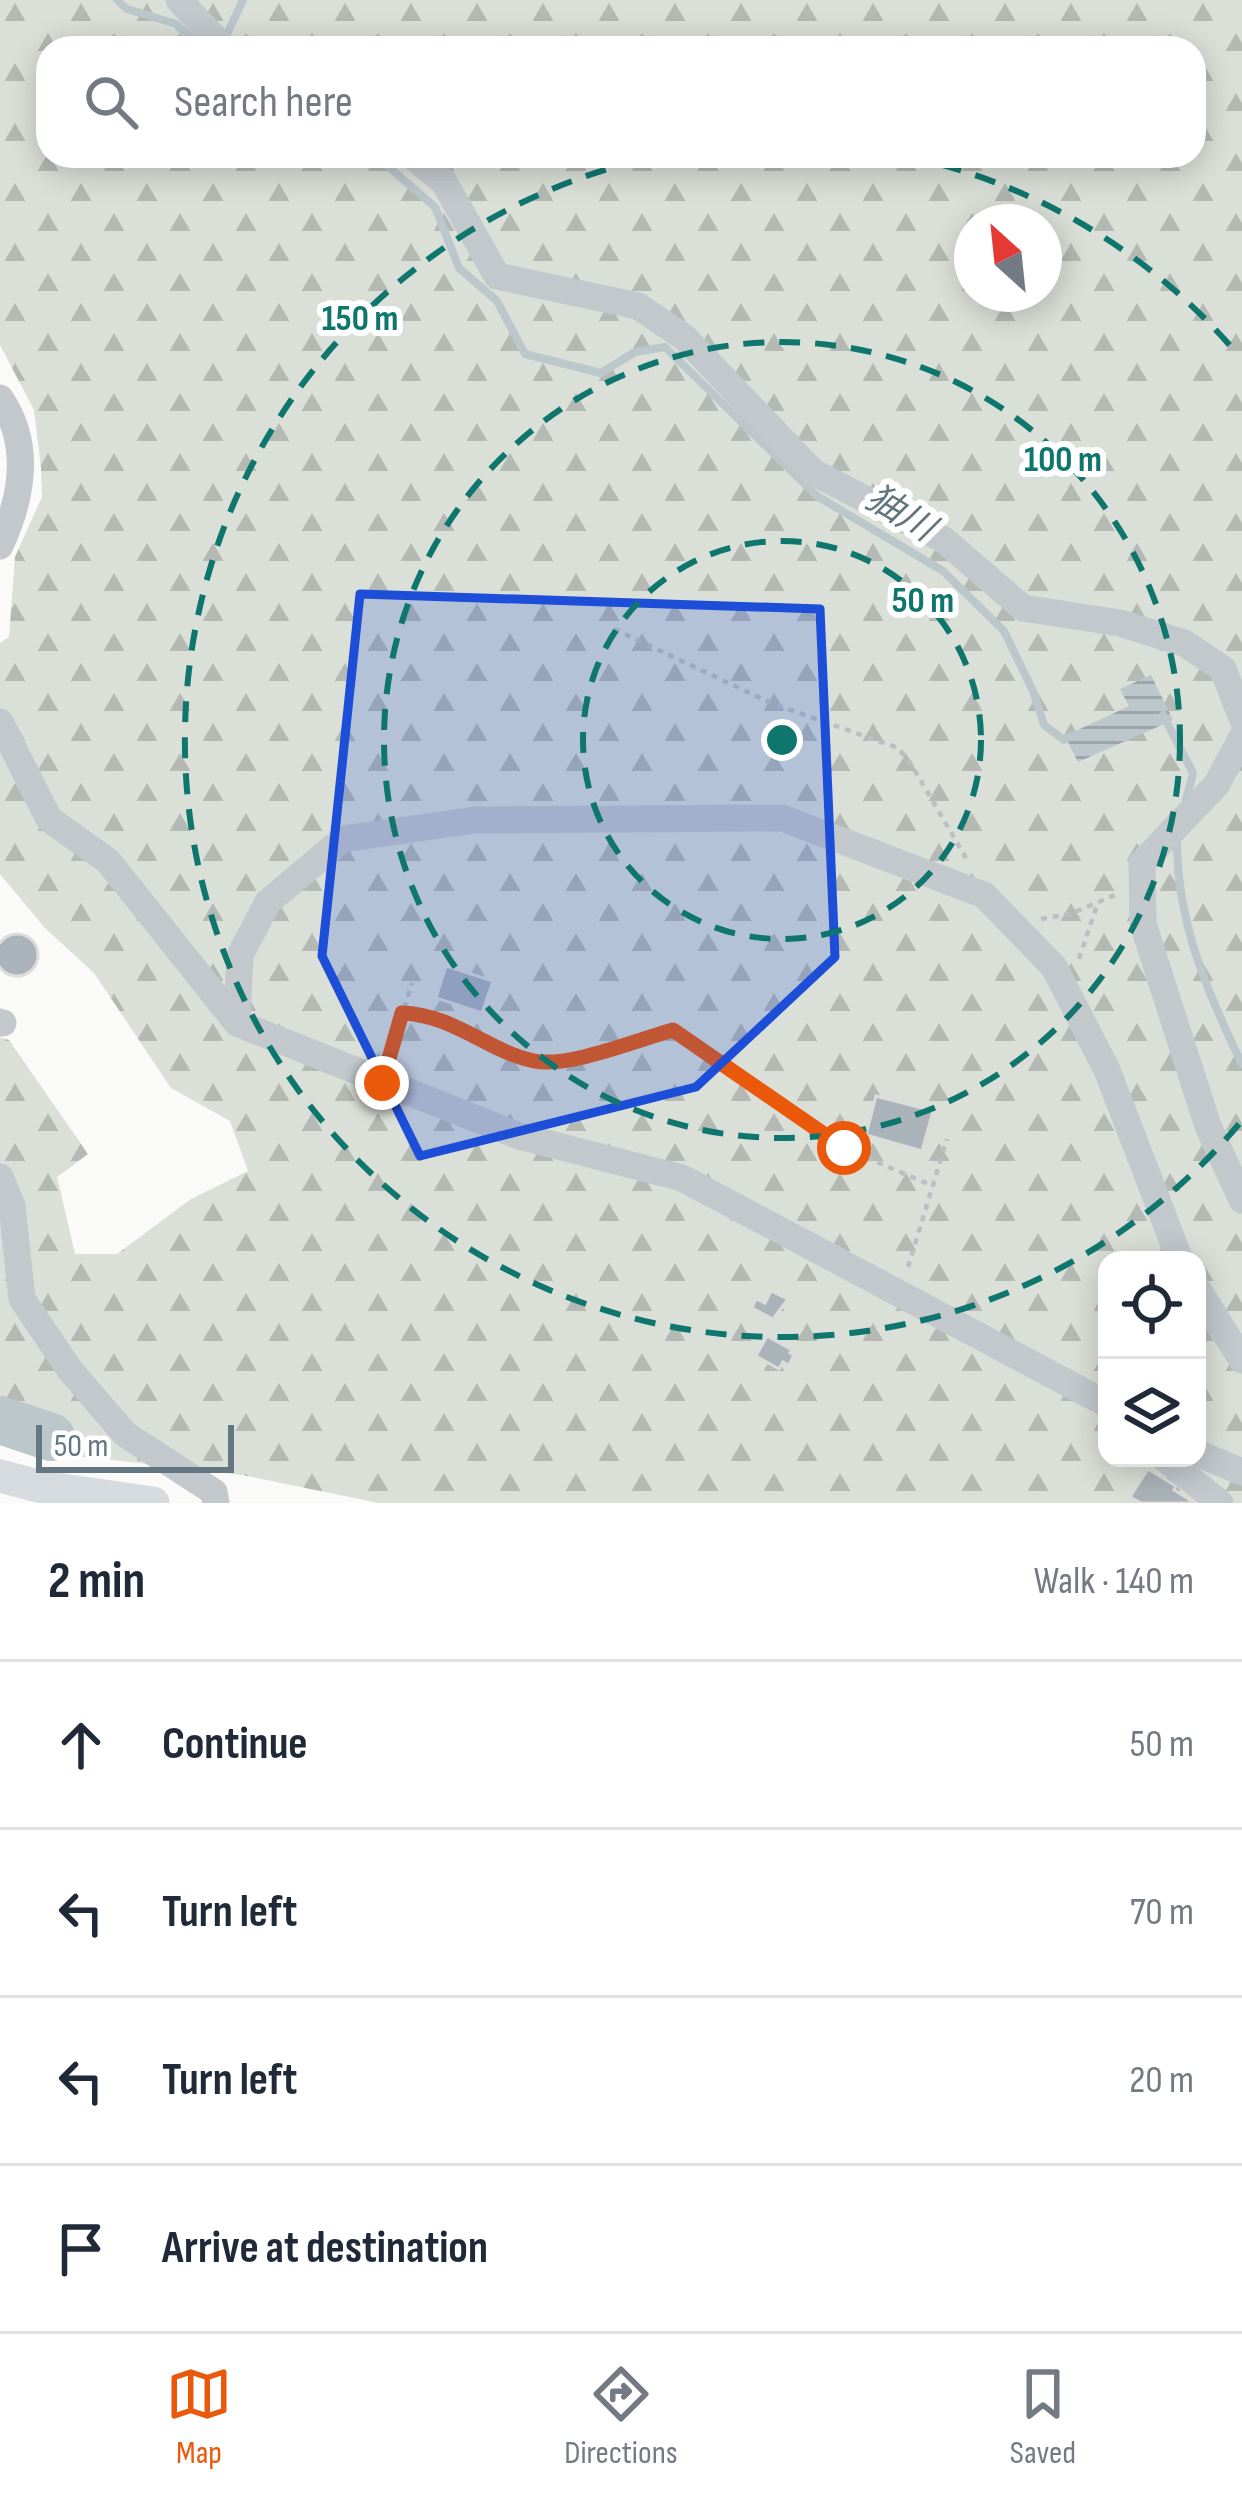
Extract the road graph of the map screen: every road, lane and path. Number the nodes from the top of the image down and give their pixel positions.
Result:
1 (178, 0) edge
2 (212, 36) edge
3 (427, 168) edge
4 (0, 398) edge
5 (0, 546) edge
6 (614, 629) dead end
7 (1242, 718) edge
8 (0, 722) edge
9 (1242, 737) edge
10 (1143, 883) junction
11 (984, 895) junction
12 (1098, 902) junction
13 (1012, 924) junction
14 (412, 983) dead end
15 (1067, 993) junction
16 (402, 1013) junction
17 (237, 1023) junction
18 (382, 1083) junction
19 (947, 1139) dead end
20 (0, 1178) edge
21 (933, 1186) junction
22 (1242, 1199) edge
23 (1177, 1251) edge
24 (900, 1296) junction
25 (1206, 1302) edge
26 (1242, 1360) edge
27 (1098, 1400) edge
28 (1206, 1457) edge
29 (1175, 1467) edge
30 (1242, 1472) edge
31 (0, 1476) edge
32 (153, 1503) edge
33 (216, 1503) edge
34 (1220, 1503) edge

1 - 2 lane
3 - 7 lane
4 - 5 lane
6 - 11 path
8 - 17 lane
9 - 10 lane
10 - 12 path
10 - 22 lane
11 - 13 lane
11 - 17 lane
12 - 13 path
12 - 15 path
13 - 15 lane
14 - 16 path
15 - 23 lane
16 - 18 path
16 - 21 path
17 - 18 lane
18 - 24 lane
19 - 21 path
20 - 33 lane
21 - 24 path
24 - 27 lane
25 - 26 lane
28 - 30 lane
29 - 34 lane
31 - 32 main road

